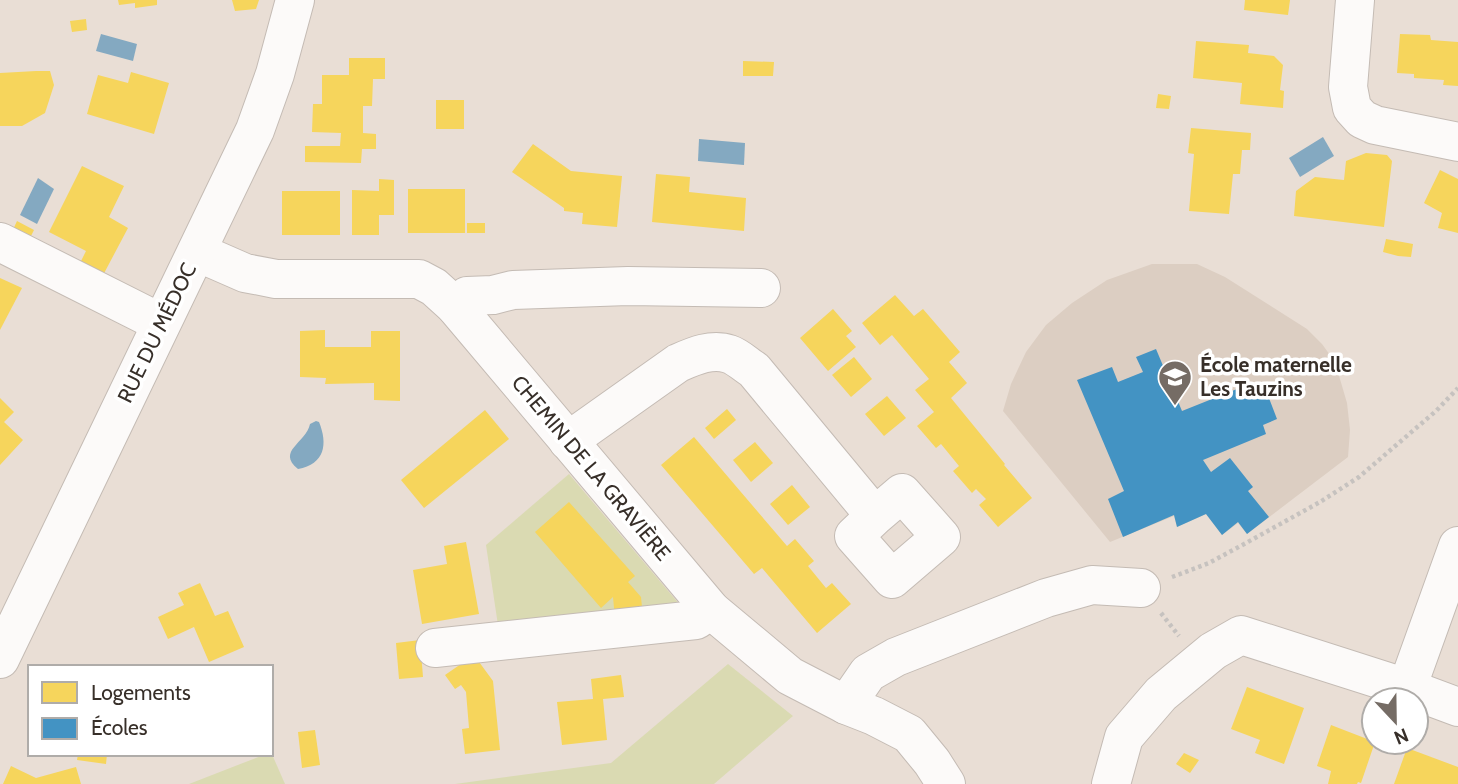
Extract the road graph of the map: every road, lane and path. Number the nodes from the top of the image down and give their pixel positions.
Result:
1 (295, 0) edge
2 (1355, 0) edge
3 (1458, 142) edge
4 (0, 242) edge
5 (197, 252) junction
6 (761, 288) dead end
7 (455, 306) junction
8 (161, 323) junction
9 (1458, 388) edge
10 (568, 440) junction
11 (875, 516) dead end
12 (1458, 546) edge
13 (1141, 588) junction
14 (711, 610) junction
15 (435, 648) dead end
16 (0, 659) edge
17 (1200, 662) junction
18 (1401, 686) edge
19 (1408, 686) edge
20 (1430, 697) edge
21 (846, 705) junction
22 (1458, 707) edge
23 (946, 784) edge
24 (1111, 784) edge

1 - 5 street, RUE DU MÉDOC
2 - 3 street
4 - 8 street
5 - 7 street, CHEMIN DE LA GRAVIÈRE
5 - 8 street, RUE DU MÉDOC
6 - 7 street
7 - 10 street, CHEMIN DE LA GRAVIÈRE
8 - 16 street, RUE DU MÉDOC
9 - 13 path
10 - 11 street
10 - 14 street, CHEMIN DE LA GRAVIÈRE
12 - 19 street
13 - 17 path
13 - 21 street
14 - 15 street
14 - 21 street, CHEMIN DE LA GRAVIÈRE
17 - 18 street
17 - 24 street
20 - 22 street
21 - 23 street, CHEMIN DE LA GRAVIÈRE

